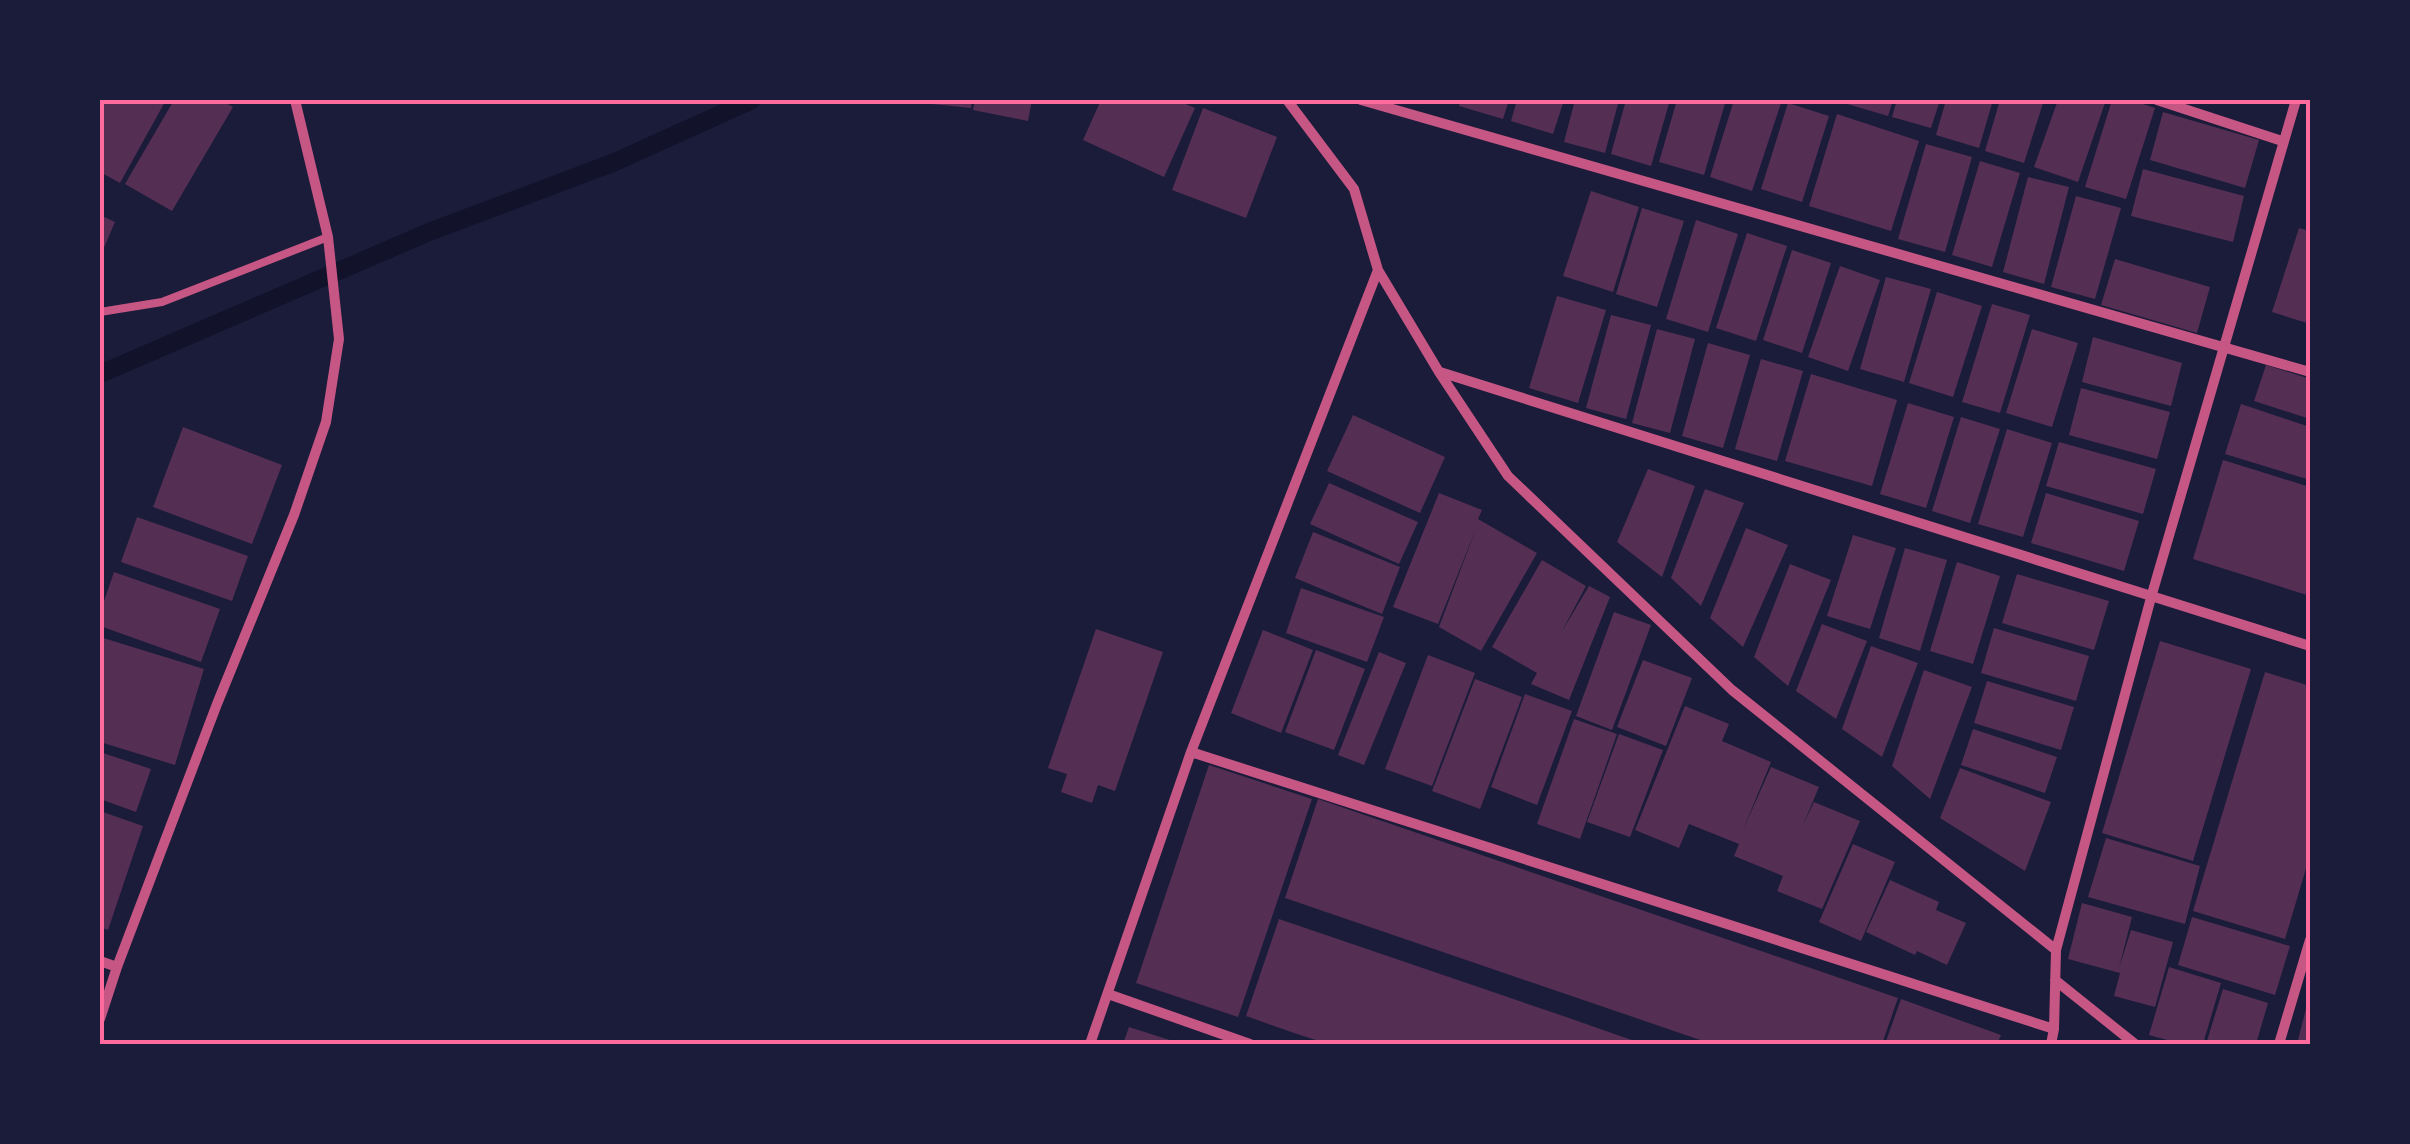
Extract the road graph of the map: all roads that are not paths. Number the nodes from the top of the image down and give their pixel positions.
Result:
1 (295, 100) edge
2 (1287, 100) edge
3 (1361, 100) edge
4 (2157, 100) edge
5 (2296, 100) edge
6 (2282, 141) junction
7 (328, 237) junction
8 (1378, 270) junction
9 (100, 312) edge
10 (2222, 344) junction
11 (1439, 372) junction
12 (2310, 372) edge
13 (2152, 594) junction
14 (2310, 646) edge
15 (1191, 752) junction
16 (2310, 940) edge
17 (2056, 950) junction
18 (100, 961) edge
19 (116, 967) junction
20 (2055, 980) junction
21 (1108, 994) junction
22 (100, 1019) edge
23 (2054, 1029) junction
24 (1090, 1044) edge
25 (1250, 1044) edge
26 (2051, 1044) edge
27 (2135, 1044) edge
28 (2280, 1044) edge

1 - 7 street
2 - 8 street
3 - 10 street
4 - 6 street
5 - 6 street
6 - 10 street
7 - 9 lane
7 - 19 street
8 - 11 street
8 - 15 street
10 - 12 street
10 - 13 street
11 - 13 street
11 - 17 street
13 - 14 street
13 - 17 street
15 - 21 street
15 - 23 street
16 - 28 street
17 - 20 street
18 - 19 street
19 - 22 street
20 - 23 street
20 - 27 street
21 - 24 street
21 - 25 street
23 - 26 street

